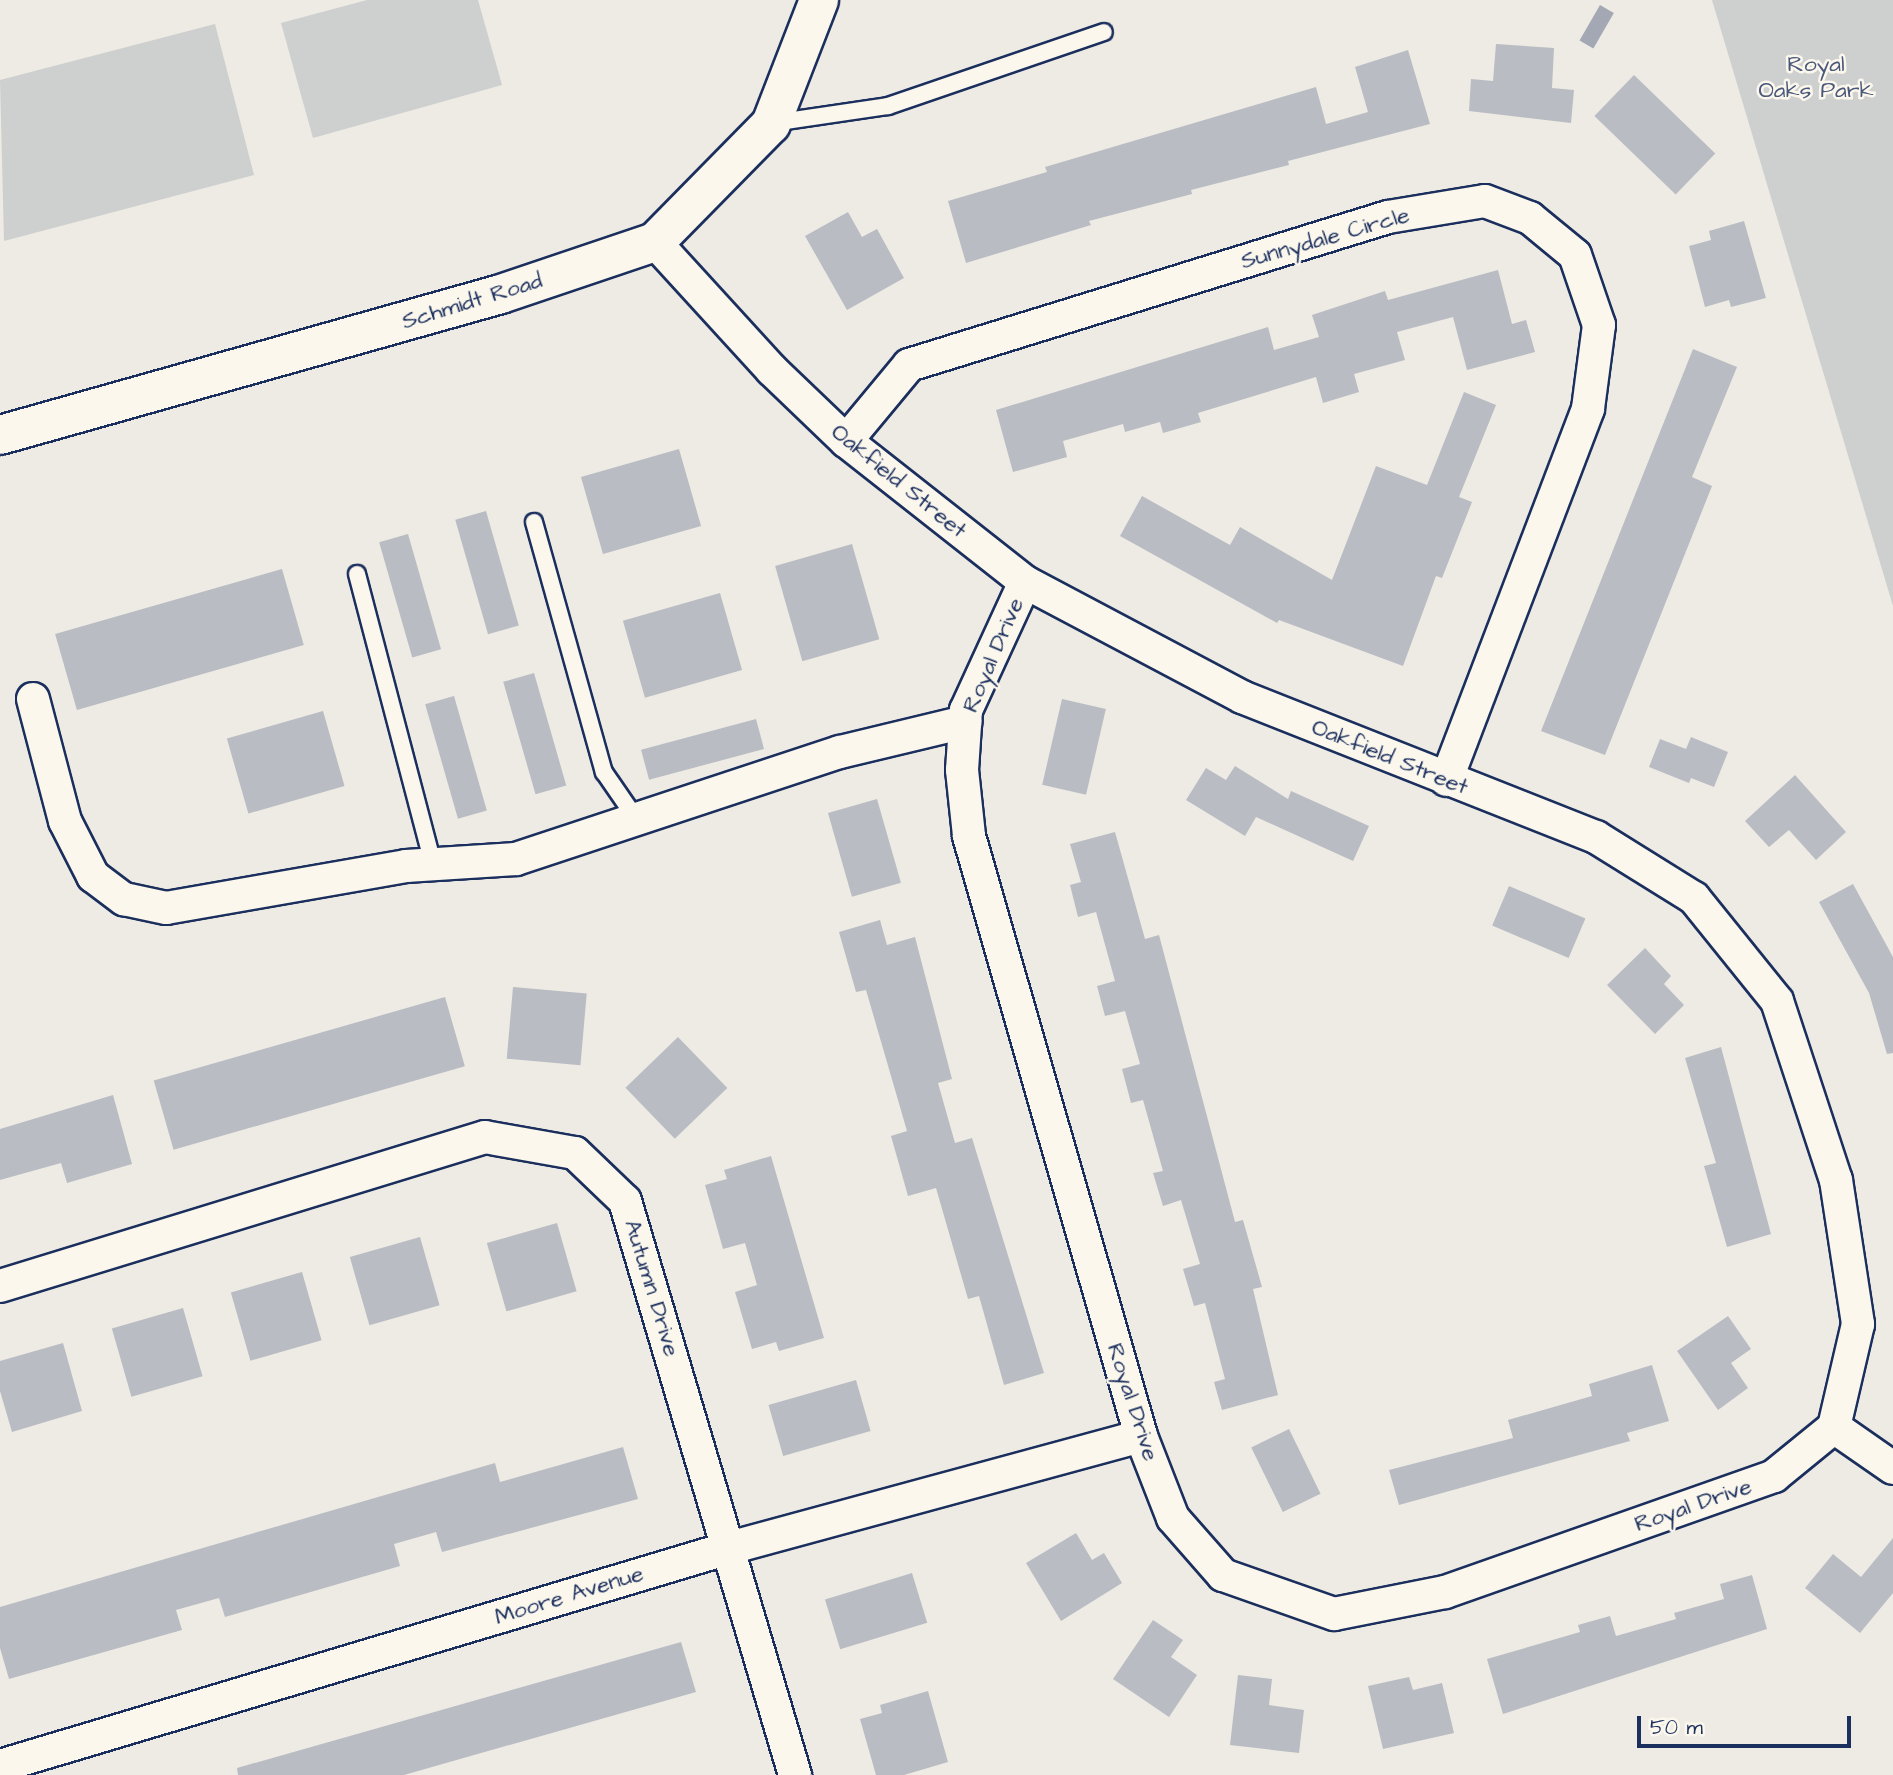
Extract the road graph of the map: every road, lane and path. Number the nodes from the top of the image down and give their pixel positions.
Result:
1 (819, 0) edge
2 (1104, 32) dead end
3 (771, 124) junction
4 (655, 242) junction
5 (0, 435) edge
6 (846, 441) junction
7 (534, 523) dead end
8 (357, 574) dead end
9 (1025, 582) junction
10 (33, 699) dead end
11 (965, 722) junction
12 (1446, 780) junction
13 (637, 820) junction
14 (433, 864) junction
15 (0, 1286) edge
16 (1834, 1427) junction
17 (1141, 1436) junction
18 (1893, 1468) edge
19 (729, 1548) junction
20 (0, 1766) edge
21 (795, 1775) edge

1 - 3 street, Schmidt Road
2 - 3 lane
3 - 4 street, Schmidt Road
4 - 5 street, Schmidt Road
4 - 6 street, Oakfield Street
6 - 9 street, Oakfield Street
6 - 12 street, Sunnydale Circle
7 - 13 lane
8 - 14 lane
9 - 11 street, Royal Drive
9 - 12 street, Oakfield Street
10 - 14 street
11 - 13 street
11 - 17 street, Royal Drive
12 - 16 street, Oakfield Street
13 - 14 street
15 - 19 street, Autumn Drive
16 - 17 street, Royal Drive
16 - 18 street
17 - 19 street, Moore Avenue
19 - 20 street, Moore Avenue
19 - 21 street, Autumn Drive

